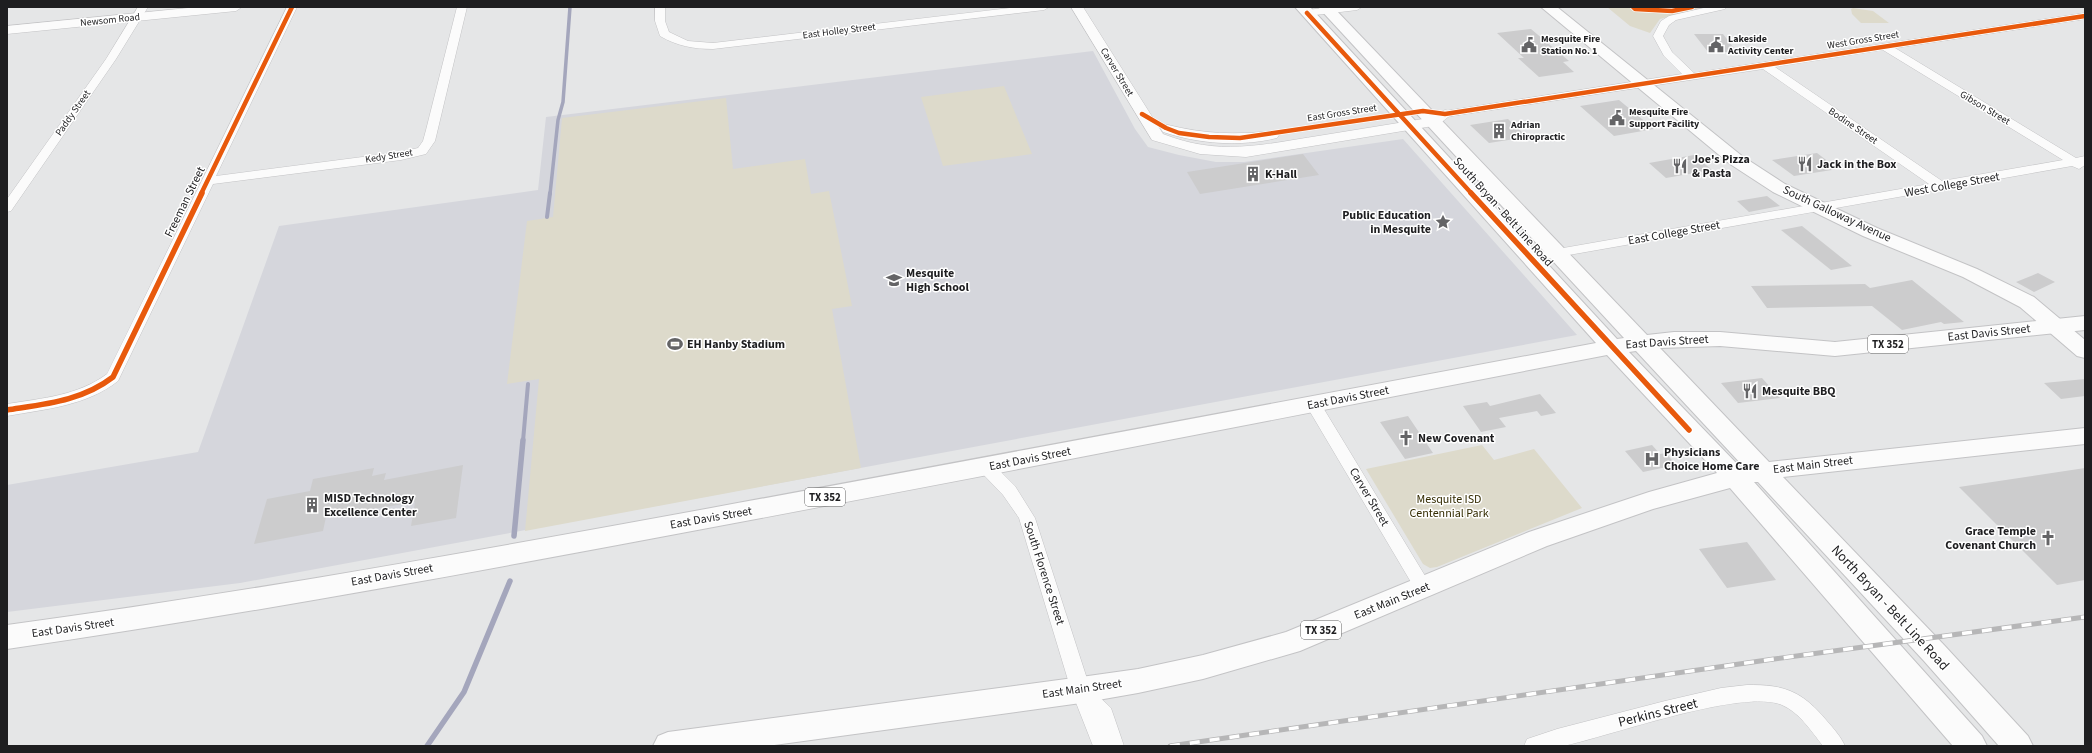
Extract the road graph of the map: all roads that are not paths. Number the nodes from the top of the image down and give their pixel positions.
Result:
1 (236, 7) edge
2 (292, 7) edge
3 (462, 7) edge
4 (660, 7) edge
5 (1044, 7) edge
6 (1077, 7) edge
7 (1357, 7) edge
8 (1548, 7) edge
9 (1721, 7) edge
10 (1326, 9) edge
11 (1305, 10) edge
12 (141, 12) edge
13 (2085, 16) edge
14 (7, 30) edge
15 (1885, 47) junction
16 (1377, 63) junction
17 (1764, 65) junction
18 (1355, 66) junction
19 (1692, 77) junction
20 (1644, 84) junction
21 (1142, 114) junction
22 (1434, 116) junction
23 (1405, 119) junction
24 (1157, 137) joint
25 (2082, 164) edge
26 (207, 181) junction
27 (1942, 187) junction
28 (7, 208) edge
29 (1819, 209) junction
30 (1557, 253) junction
31 (1529, 258) junction
32 (2085, 323) edge
33 (2055, 327) junction
34 (1640, 344) junction
35 (1612, 347) junction
36 (2085, 351) edge
37 (1314, 405) junction
38 (7, 410) edge
39 (2085, 436) edge
40 (986, 467) junction
41 (1761, 471) junction
42 (1734, 477) junction
43 (1424, 589) junction
44 (7, 637) edge
45 (1081, 690) junction
46 (668, 746) edge
47 (1103, 746) edge
48 (1114, 746) edge
49 (1534, 746) edge
50 (1835, 746) edge
51 (1972, 746) edge
52 (2018, 746) edge

1 - 12 street, Newsom Road
2 - 26 street, Freeman Street
3 - 26 street, Kedy Street
4 - 5 street, East Holley Street
6 - 21 street, Carver Street
7 - 10 street
8 - 20 main road, South Galloway Avenue
9 - 19 street
10 - 11 street
10 - 16 main road, South Bryan - Belt Line Road
11 - 18 main road, South Bryan - Belt Line Road
12 - 14 street, Newsom Road
12 - 28 street, Paddy Street
13 - 15 street, West Gross Street
15 - 17 street, West Gross Street
15 - 25 street, Gibson Street
16 - 18 main road
16 - 22 main road, South Bryan - Belt Line Road
17 - 19 street, West Gross Street
17 - 27 street, Bodine Street
18 - 23 main road, South Bryan - Belt Line Road
19 - 20 street, West Gross Street
20 - 22 street, East Gross Street
20 - 29 main road, South Galloway Avenue
21 - 23 street, East Gross Street
21 - 24 street, Carver Street
22 - 23 street, East Gross Street
22 - 30 main road, South Bryan - Belt Line Road
23 - 24 street, East Gross Street
23 - 31 main road, South Bryan - Belt Line Road
25 - 27 street, West College Street
26 - 38 street, Freeman Street
27 - 29 street, West College Street
29 - 30 street, East College Street
29 - 33 main road, South Galloway Avenue
30 - 31 street, East College Street
30 - 34 main road, South Bryan - Belt Line Road
31 - 35 main road, South Bryan - Belt Line Road
32 - 33 main road, TX 352
33 - 34 main road, East Davis Street / TX 352
33 - 36 main road, South Galloway Avenue
34 - 35 main road, East Davis Street / TX 352
34 - 41 main road, South Bryan - Belt Line Road
35 - 37 main road, East Davis Street / TX 352
35 - 42 main road, South Bryan - Belt Line Road
37 - 40 main road, East Davis Street / TX 352
37 - 43 street, Carver Street
39 - 41 main road, East Main Street / TX 352
40 - 44 main road, East Davis Street / TX 352
40 - 45 street, South Florence Street
41 - 42 main road, East Main Street / TX 352
41 - 52 main road, North Bryan - Belt Line Road
42 - 43 main road, East Main Street / TX 352
42 - 51 main road
43 - 45 main road, East Main Street / TX 352
45 - 46 main road, East Main Street / TX 352
45 - 47 street, South Florence Street
45 - 48 street
49 - 50 street, Perkins Street

